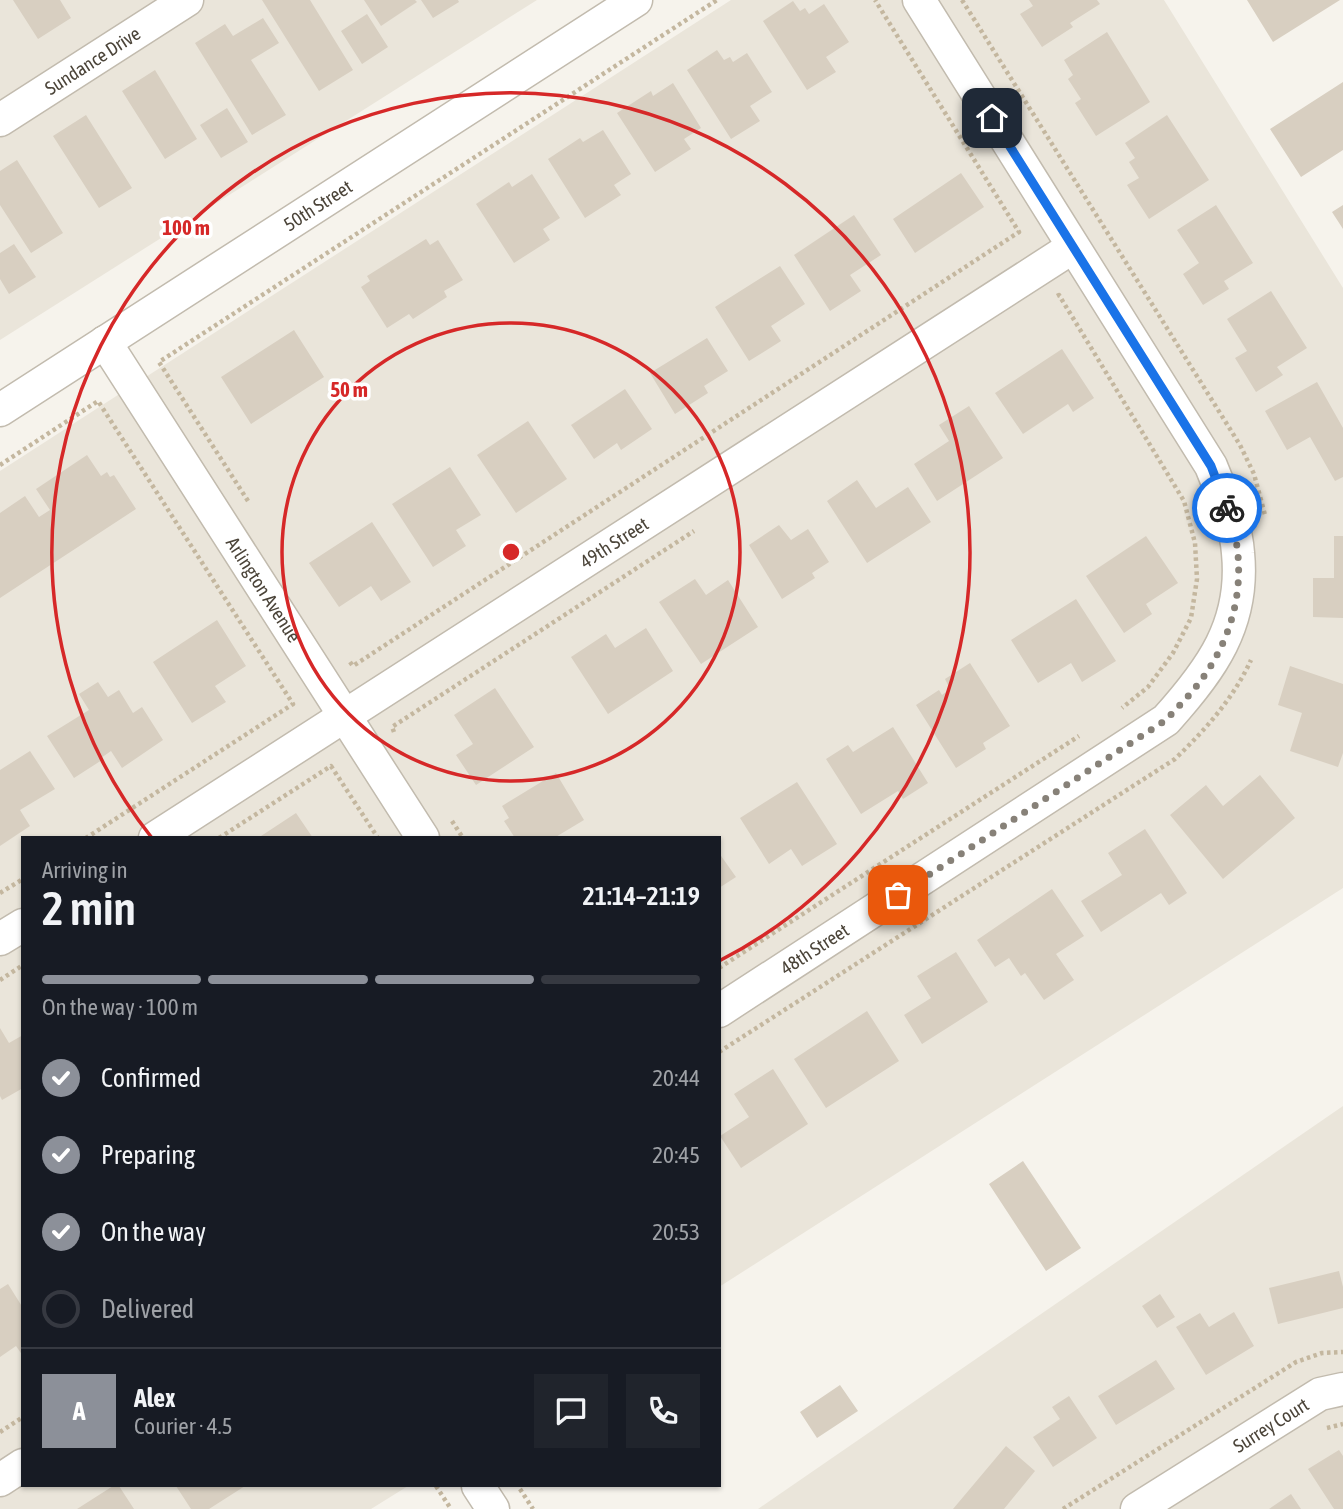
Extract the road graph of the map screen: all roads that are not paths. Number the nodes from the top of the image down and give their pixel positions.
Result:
1 (187, 0) edge
2 (636, 0) edge
3 (919, 0) edge
4 (0, 120) edge
5 (1073, 247) junction
6 (105, 342) junction
7 (0, 410) edge
8 (344, 715) junction
9 (158, 836) edge
10 (422, 836) edge
11 (21, 926) edge
12 (0, 939) edge
13 (721, 1010) edge
14 (1343, 1389) edge
15 (21, 1466) edge
16 (0, 1480) edge
17 (479, 1487) edge
18 (493, 1509) edge
19 (1137, 1509) edge

1 - 4 street, Sundance Drive
2 - 6 street, 50th Street
3 - 5 street, 48th Street
5 - 8 street, 49th Street
5 - 13 street, 48th Street
6 - 7 street, 50th Street
6 - 8 street, Arlington Avenue
8 - 9 street, 49th Street
8 - 10 street, Arlington Avenue
11 - 12 street
14 - 19 street, Surrey Court
15 - 16 street
17 - 18 street

